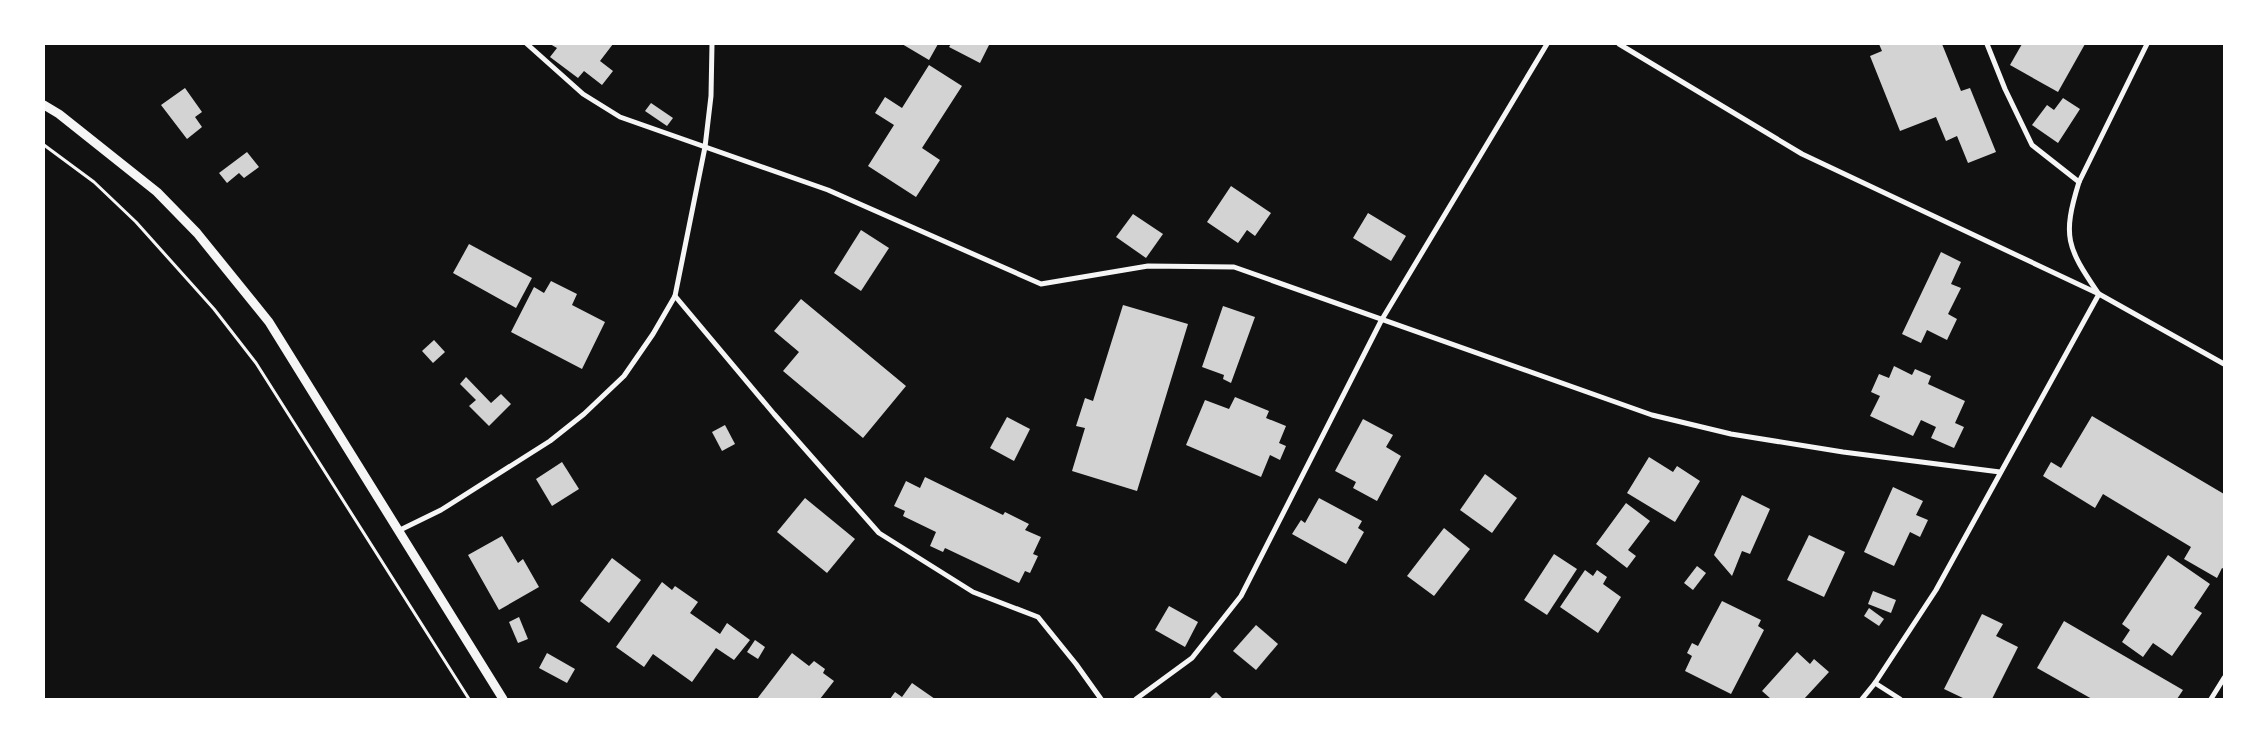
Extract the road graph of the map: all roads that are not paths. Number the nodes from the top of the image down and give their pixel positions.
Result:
1 (527, 44) edge
2 (712, 44) edge
3 (1547, 44) edge
4 (1619, 44) edge
5 (1987, 44) edge
6 (2147, 44) edge
7 (44, 105) edge
8 (705, 147) junction
9 (2079, 182) junction
10 (2099, 294) junction
11 (675, 296) junction
12 (1381, 321) junction
13 (2224, 364) edge
14 (2000, 472) junction
15 (397, 531) junction
16 (2224, 678) edge
17 (1875, 683) junction
18 (503, 699) edge
19 (1101, 699) edge
20 (1136, 699) edge
21 (1862, 699) edge
22 (1900, 699) edge
23 (2211, 699) edge

1 - 8 street
2 - 8 street
3 - 12 street
4 - 10 street
5 - 9 street
6 - 9 street
7 - 15 street
8 - 11 street
8 - 12 street
9 - 10 street
10 - 13 street
10 - 14 street
11 - 15 street
11 - 19 street
12 - 14 street
12 - 20 street
14 - 17 street
15 - 18 street
16 - 23 street
17 - 21 street
17 - 22 street

